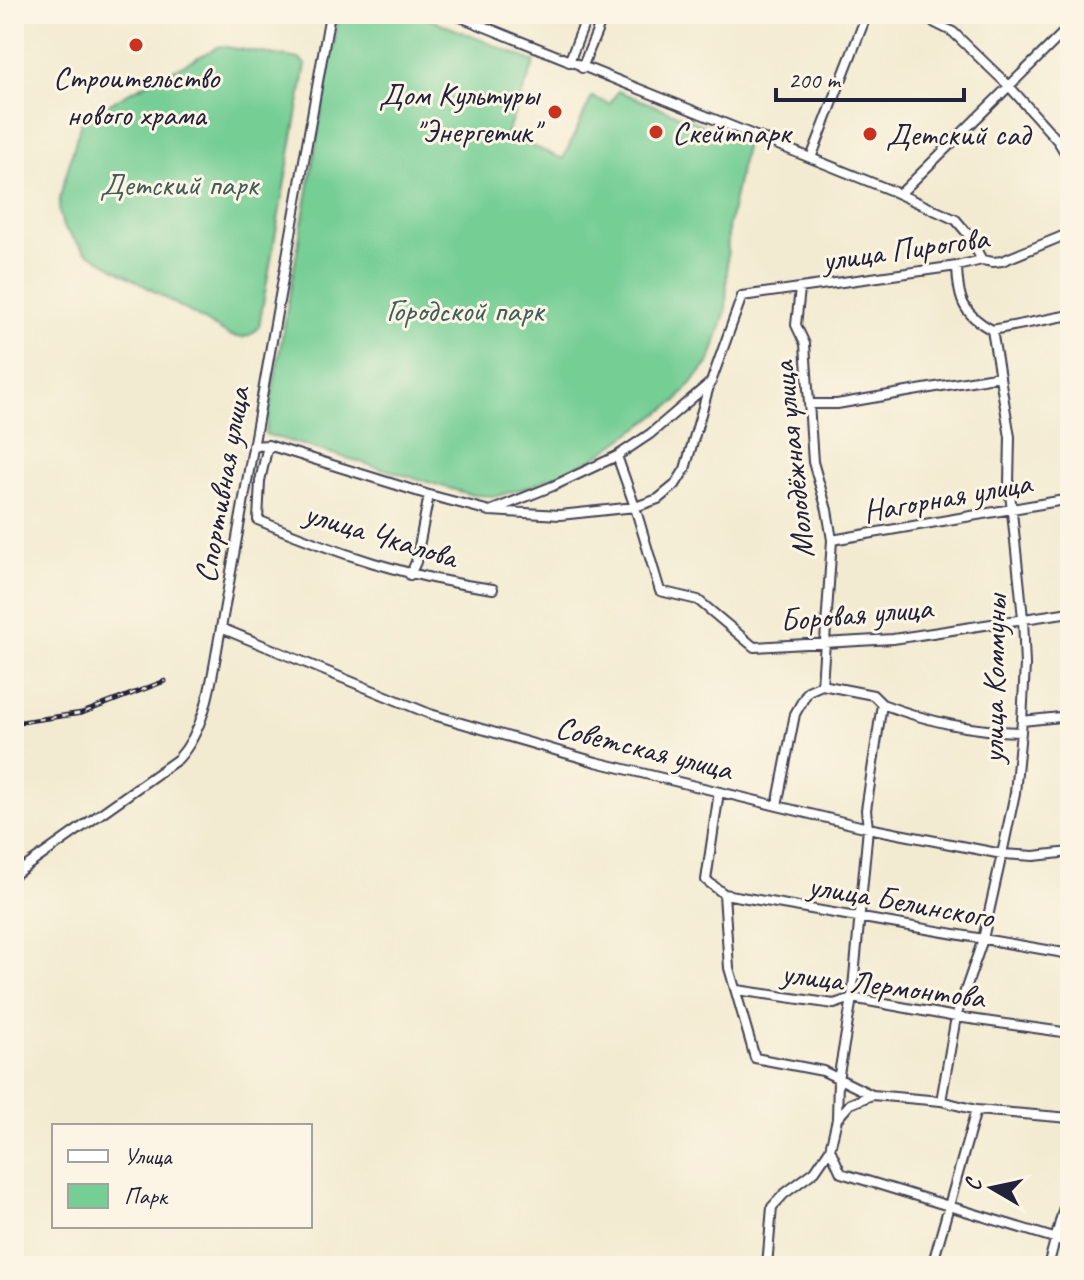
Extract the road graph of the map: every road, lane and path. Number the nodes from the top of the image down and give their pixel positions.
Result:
1 (330, 14) edge
2 (453, 14) edge
3 (588, 14) edge
4 (604, 14) edge
5 (867, 14) edge
6 (917, 14) edge
7 (1070, 26) edge
8 (569, 62) junction
9 (582, 68) junction
10 (1009, 86) junction
11 (811, 158) junction
12 (1070, 161) edge
13 (900, 194) junction
14 (1070, 233) edge
15 (982, 260) junction
16 (957, 266) junction
17 (800, 289) junction
18 (1070, 315) edge
19 (992, 330) junction
20 (1000, 376) junction
21 (711, 382) junction
22 (809, 404) junction
23 (268, 445) junction
24 (253, 446) junction
25 (617, 456) junction
26 (429, 495) junction
27 (1070, 499) edge
28 (635, 507) junction
29 (1013, 510) junction
30 (490, 511) junction
31 (832, 540) junction
32 (410, 575) junction
33 (493, 589) dead end
34 (1070, 612) edge
35 (1023, 618) junction
36 (221, 628) junction
37 (825, 641) junction
38 (822, 685) junction
39 (882, 704) junction
40 (1070, 716) edge
41 (1022, 721) junction
42 (1021, 732) junction
43 (719, 792) junction
44 (777, 806) junction
45 (868, 828) junction
46 (1070, 852) edge
47 (1002, 854) junction
48 (14, 875) edge
49 (724, 894) junction
50 (861, 919) junction
51 (983, 939) junction
52 (1070, 954) edge
53 (737, 990) junction
54 (852, 998) junction
55 (956, 1017) junction
56 (1070, 1033) edge
57 (838, 1080) junction
58 (872, 1095) junction
59 (941, 1101) junction
60 (976, 1110) junction
61 (1070, 1118) edge
62 (837, 1119) junction
63 (830, 1149) junction
64 (1070, 1185) edge
65 (949, 1204) junction
66 (1057, 1237) junction
67 (1070, 1243) edge
68 (767, 1266) edge
69 (932, 1266) edge
70 (1048, 1266) edge

1 - 24 street, Спортивная улица
2 - 8 street
3 - 8 street
4 - 9 street
5 - 11 street
6 - 10 street
7 - 10 street
8 - 9 street
9 - 11 street
10 - 12 street
10 - 13 street
11 - 13 street
13 - 15 street
14 - 15 street, улица Пирогова
15 - 16 street, улица Пирогова
16 - 17 street, улица Пирогова
16 - 19 street
17 - 21 street, улица Пирогова
17 - 22 street, Молодёжная улица
18 - 19 street
19 - 20 street, улица Коммуны
20 - 22 street
20 - 29 street, улица Коммуны
21 - 25 street
21 - 28 street
22 - 31 street, Молодёжная улица
23 - 24 street
23 - 26 street
23 - 32 street, улица Чкалова
24 - 36 street, Спортивная улица
25 - 28 street, Боровая улица
25 - 30 street
26 - 30 street
26 - 32 street
27 - 29 street, Нагорная улица
28 - 30 street
28 - 37 street, Боровая улица
29 - 31 street, Нагорная улица
29 - 35 street, улица Коммуны
31 - 37 street, Молодёжная улица
32 - 33 street, улица Чкалова
34 - 35 street, Боровая улица
35 - 37 street, Боровая улица
35 - 41 street, улица Коммуны
36 - 43 street, Советская улица
36 - 48 street, Спортивная улица
37 - 38 street, Молодёжная улица
38 - 39 street
38 - 44 street
39 - 42 street
39 - 45 street
40 - 41 street
41 - 42 street, улица Коммуны
42 - 47 street, улица Коммуны
43 - 44 street, Советская улица
43 - 49 street
44 - 45 street, Советская улица
45 - 47 street, Советская улица
45 - 50 street
46 - 47 street, Советская улица
47 - 51 street, улица Коммуны
49 - 50 street, улица Белинского
49 - 53 street
50 - 51 street, улица Белинского
50 - 54 street
51 - 52 street, улица Белинского
51 - 55 street, улица Коммуны
53 - 54 street, улица Лермонтова
53 - 57 street
54 - 55 street, улица Лермонтова
54 - 57 street
55 - 56 street, улица Лермонтова
55 - 59 street, улица Коммуны
57 - 58 street
57 - 62 street
58 - 59 street
58 - 62 street
59 - 60 street
60 - 61 street
60 - 65 street
62 - 63 street
63 - 65 street
63 - 68 street
64 - 66 street
65 - 66 street
65 - 69 street
66 - 67 street
66 - 70 street

